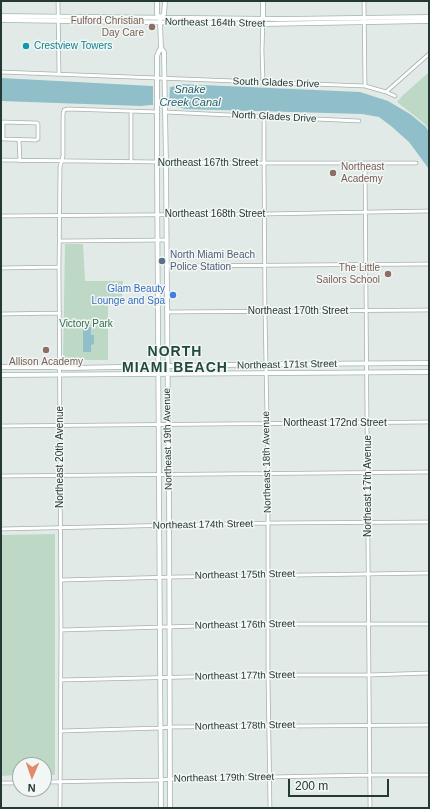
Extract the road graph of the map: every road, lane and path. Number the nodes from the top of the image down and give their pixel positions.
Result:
1 (58, 1) edge
2 (157, 1) edge
3 (164, 1) edge
4 (263, 1) edge
5 (364, 1) edge
6 (1, 16) edge
7 (429, 17) edge
8 (58, 19) junction
9 (1, 20) edge
10 (160, 20) junction
11 (365, 20) junction
12 (263, 21) junction
13 (429, 21) edge
14 (161, 48) junction
15 (429, 54) edge
16 (1, 72) edge
17 (59, 74) junction
18 (157, 78) junction
19 (165, 78) junction
20 (263, 82) junction
21 (365, 86) junction
22 (386, 92) junction
23 (395, 96) dead end
24 (131, 111) junction
25 (158, 112) junction
26 (165, 112) junction
27 (264, 116) junction
28 (359, 121) dead end
29 (19, 140) junction
30 (1, 160) edge
31 (20, 161) junction
32 (62, 162) junction
33 (131, 162) junction
34 (157, 162) junction
35 (166, 163) junction
36 (264, 163) junction
37 (365, 163) junction
38 (416, 163) dead end
39 (429, 211) edge
40 (365, 213) junction
41 (157, 214) junction
42 (167, 214) junction
43 (264, 214) junction
44 (60, 215) junction
45 (1, 216) edge
46 (158, 240) junction
47 (167, 240) junction
48 (60, 241) junction
49 (429, 264) edge
50 (366, 265) junction
51 (168, 266) junction
52 (265, 266) junction
53 (59, 267) junction
54 (1, 268) edge
55 (158, 292) junction
56 (168, 292) junction
57 (429, 310) edge
58 (265, 311) junction
59 (366, 311) junction
60 (168, 312) junction
61 (60, 313) junction
62 (1, 314) edge
63 (158, 351) junction
64 (168, 351) junction
65 (429, 363) edge
66 (367, 364) junction
67 (241, 365) junction
68 (266, 365) junction
69 (201, 366) junction
70 (1, 367) edge
71 (158, 367) junction
72 (168, 367) junction
73 (60, 368) junction
74 (429, 372) edge
75 (367, 373) junction
76 (158, 374) junction
77 (168, 374) junction
78 (201, 374) junction
79 (241, 374) junction
80 (266, 374) junction
81 (1, 375) edge
82 (60, 375) junction
83 (429, 422) edge
84 (367, 423) junction
85 (159, 424) junction
86 (168, 424) junction
87 (266, 424) junction
88 (60, 425) junction
89 (1, 426) edge
90 (367, 472) junction
91 (429, 472) edge
92 (268, 473) junction
93 (159, 474) junction
94 (169, 474) junction
95 (61, 475) junction
96 (1, 476) edge
97 (368, 522) junction
98 (429, 522) edge
99 (268, 523) junction
100 (159, 525) junction
101 (169, 525) junction
102 (60, 528) junction
103 (1, 530) edge
104 (429, 573) edge
105 (368, 574) junction
106 (268, 575) junction
107 (160, 577) junction
108 (169, 577) junction
109 (61, 580) junction
110 (268, 624) junction
111 (368, 624) junction
112 (429, 624) edge
113 (160, 627) junction
114 (169, 627) junction
115 (61, 630) junction
116 (429, 673) edge
117 (369, 674) junction
118 (268, 675) junction
119 (160, 678) junction
120 (170, 678) junction
121 (61, 680) junction
122 (369, 725) junction
123 (429, 725) edge
124 (270, 726) junction
125 (170, 727) junction
126 (161, 728) junction
127 (61, 731) junction
128 (370, 775) junction
129 (429, 775) edge
130 (270, 777) junction
131 (170, 779) junction
132 (161, 780) junction
133 (52, 782) edge
134 (60, 782) junction
135 (1, 783) edge
136 (12, 783) edge
137 (60, 808) edge
138 (161, 808) edge
139 (170, 808) edge
140 (270, 808) edge
141 (370, 808) edge

1 - 8 street
2 - 10 street, Northeast 19th Avenue
3 - 10 street, Northeast 19th Avenue
4 - 12 street
5 - 11 street
6 - 8 street, Northeast 164th Street
7 - 11 street, Northeast 164th Street
8 - 9 street, Northeast 164th Street
8 - 10 street, Northeast 164th Street
8 - 17 street
10 - 12 street, Northeast 164th Street
10 - 14 street, Northeast 19th Avenue
11 - 12 street, Northeast 164th Street
11 - 13 street, Northeast 164th Street
11 - 21 street
12 - 20 street
14 - 18 street, Northeast 19th Avenue
14 - 19 street, Northeast 19th Avenue
15 - 22 street
16 - 17 street, South Glades Drive
17 - 18 street, South Glades Drive
18 - 19 street, South Glades Drive
18 - 25 street, Northeast 19th Avenue
19 - 20 street, South Glades Drive
19 - 26 street, Northeast 19th Avenue
20 - 21 street, South Glades Drive
21 - 22 street, South Glades Drive
22 - 23 street, South Glades Drive
24 - 25 street
24 - 32 street, Northeast 20th Avenue
24 - 33 street
25 - 34 street, Northeast 19th Avenue
26 - 27 street, North Glades Drive
26 - 35 street, Northeast 19th Avenue
27 - 28 street, North Glades Drive
27 - 36 street, Northeast 18th Avenue
29 - 29 street
29 - 31 street
30 - 31 street, Northeast 167th Street
31 - 32 street, Northeast 167th Street
32 - 33 street, Northeast 167th Street
32 - 44 street, Northeast 20th Avenue
33 - 34 street, Northeast 167th Street
34 - 35 street, Northeast 167th Street
34 - 41 street, Northeast 19th Avenue
35 - 36 street, Northeast 167th Street
35 - 42 street, Northeast 19th Avenue
36 - 37 street, Northeast 167th Street
36 - 43 street, Northeast 18th Avenue
37 - 38 street, Northeast 167th Street
37 - 40 street, Northeast 17th Avenue
39 - 40 street, Northeast 168th Street
40 - 43 street, Northeast 168th Street
40 - 50 street, Northeast 17th Avenue
41 - 42 street, Northeast 168th Street
41 - 44 street, Northeast 168th Street
41 - 46 street, Northeast 19th Avenue
42 - 43 street, Northeast 168th Street
42 - 47 street, Northeast 19th Avenue
43 - 52 street, Northeast 18th Avenue
44 - 45 street, Northeast 168th Street
44 - 48 street, Northeast 20th Avenue
46 - 47 street
46 - 48 street
46 - 55 street, Northeast 19th Avenue
47 - 51 street, Northeast 19th Avenue
48 - 53 street, Northeast 20th Avenue
49 - 50 street
50 - 52 street
50 - 59 street, Northeast 17th Avenue
51 - 52 street
51 - 56 street, Northeast 19th Avenue
52 - 58 street, Northeast 18th Avenue
53 - 54 street
53 - 61 street, Northeast 20th Avenue
55 - 56 street
55 - 63 street, Northeast 19th Avenue
56 - 60 street, Northeast 19th Avenue
57 - 59 street, Northeast 170th Street
58 - 59 street, Northeast 170th Street
58 - 60 street, Northeast 170th Street
58 - 68 street, Northeast 18th Avenue
59 - 66 street, Northeast 17th Avenue
60 - 64 street, Northeast 19th Avenue
61 - 62 street
61 - 73 street, Northeast 20th Avenue
63 - 64 street
63 - 71 street, Northeast 19th Avenue
64 - 72 street, Northeast 19th Avenue
65 - 66 street, Northeast 171st Street
66 - 68 street, Northeast 171st Street
66 - 75 street, Northeast 17th Avenue
67 - 68 street, Northeast 171st Street
67 - 69 street, Northeast 171st Street
67 - 79 street
68 - 80 street, Northeast 18th Avenue
69 - 72 street, Northeast 171st Street
69 - 78 street
70 - 73 street, Northeast 171st Street
71 - 72 street, Northeast 171st Street
71 - 73 street, Northeast 171st Street
71 - 76 street, Northeast 19th Avenue
72 - 77 street, Northeast 19th Avenue
73 - 82 street, Northeast 20th Avenue
74 - 75 street, Northeast 171st Street
75 - 80 street, Northeast 171st Street
75 - 84 street, Northeast 17th Avenue
76 - 77 street, Northeast 171st Street
76 - 82 street, Northeast 171st Street
76 - 85 street, Northeast 19th Avenue
77 - 78 street, Northeast 171st Street
77 - 86 street, Northeast 19th Avenue
78 - 79 street, Northeast 171st Street
79 - 80 street, Northeast 171st Street
80 - 87 street, Northeast 18th Avenue
81 - 82 street, Northeast 171st Street
82 - 88 street, Northeast 20th Avenue
83 - 84 street, Northeast 172nd Street
84 - 87 street, Northeast 172nd Street
84 - 90 street, Northeast 17th Avenue
85 - 86 street, Northeast 172nd Street
85 - 88 street, Northeast 172nd Street
85 - 93 street, Northeast 19th Avenue
86 - 87 street, Northeast 172nd Street
86 - 94 street, Northeast 19th Avenue
87 - 92 street, Northeast 18th Avenue
88 - 89 street, Northeast 172nd Street
88 - 95 street, Northeast 20th Avenue
90 - 91 street
90 - 92 street
90 - 97 street, Northeast 17th Avenue
92 - 94 street
92 - 99 street, Northeast 18th Avenue
93 - 94 street
93 - 95 street
93 - 100 street, Northeast 19th Avenue
94 - 101 street, Northeast 19th Avenue
95 - 96 street
95 - 102 street, Northeast 20th Avenue
97 - 98 street, Northeast 174th Street
97 - 99 street, Northeast 174th Street
97 - 105 street, Northeast 17th Avenue
99 - 101 street, Northeast 174th Street
99 - 106 street, Northeast 18th Avenue
100 - 101 street, Northeast 174th Street
100 - 102 street, Northeast 174th Street
100 - 107 street, Northeast 19th Avenue
101 - 108 street, Northeast 19th Avenue
102 - 103 street, Northeast 174th Street
102 - 109 street, Northeast 20th Avenue
104 - 105 street, Northeast 175th Street
105 - 106 street, Northeast 175th Street
105 - 111 street, Northeast 17th Avenue
106 - 108 street, Northeast 175th Street
106 - 110 street, Northeast 18th Avenue
107 - 108 street, Northeast 175th Street
107 - 109 street, Northeast 175th Street
107 - 113 street, Northeast 19th Avenue
108 - 114 street, Northeast 19th Avenue
109 - 115 street, Northeast 20th Avenue
110 - 111 street, Northeast 176th Street
110 - 114 street, Northeast 176th Street
110 - 118 street, Northeast 18th Avenue
111 - 112 street, Northeast 176th Street
111 - 117 street, Northeast 17th Avenue
113 - 114 street, Northeast 176th Street
113 - 115 street, Northeast 176th Street
113 - 119 street, Northeast 19th Avenue
114 - 120 street, Northeast 19th Avenue
115 - 121 street, Northeast 20th Avenue
116 - 117 street, Northeast 177th Street
117 - 118 street, Northeast 177th Street
117 - 122 street, Northeast 17th Avenue
118 - 120 street, Northeast 177th Street
118 - 124 street, Northeast 18th Avenue
119 - 120 street, Northeast 177th Street
119 - 121 street, Northeast 177th Street
119 - 126 street, Northeast 19th Avenue
120 - 125 street, Northeast 19th Avenue
121 - 127 street, Northeast 20th Avenue
122 - 123 street, Northeast 178th Street
122 - 124 street, Northeast 178th Street
122 - 128 street, Northeast 17th Avenue
124 - 125 street, Northeast 178th Street
124 - 130 street, Northeast 18th Avenue
125 - 126 street, Northeast 178th Street
125 - 131 street, Northeast 19th Avenue
126 - 127 street, Northeast 178th Street
126 - 132 street, Northeast 19th Avenue
127 - 134 street, Northeast 20th Avenue
128 - 129 street, Northeast 179th Street
128 - 130 street, Northeast 179th Street
128 - 141 street, Northeast 17th Avenue
130 - 131 street, Northeast 179th Street
130 - 140 street, Northeast 18th Avenue
131 - 132 street, Northeast 179th Street
131 - 139 street, Northeast 19th Avenue
132 - 134 street, Northeast 179th Street
132 - 138 street, Northeast 19th Avenue
133 - 134 street, Northeast 179th Street
134 - 137 street, Northeast 20th Avenue
135 - 136 street

